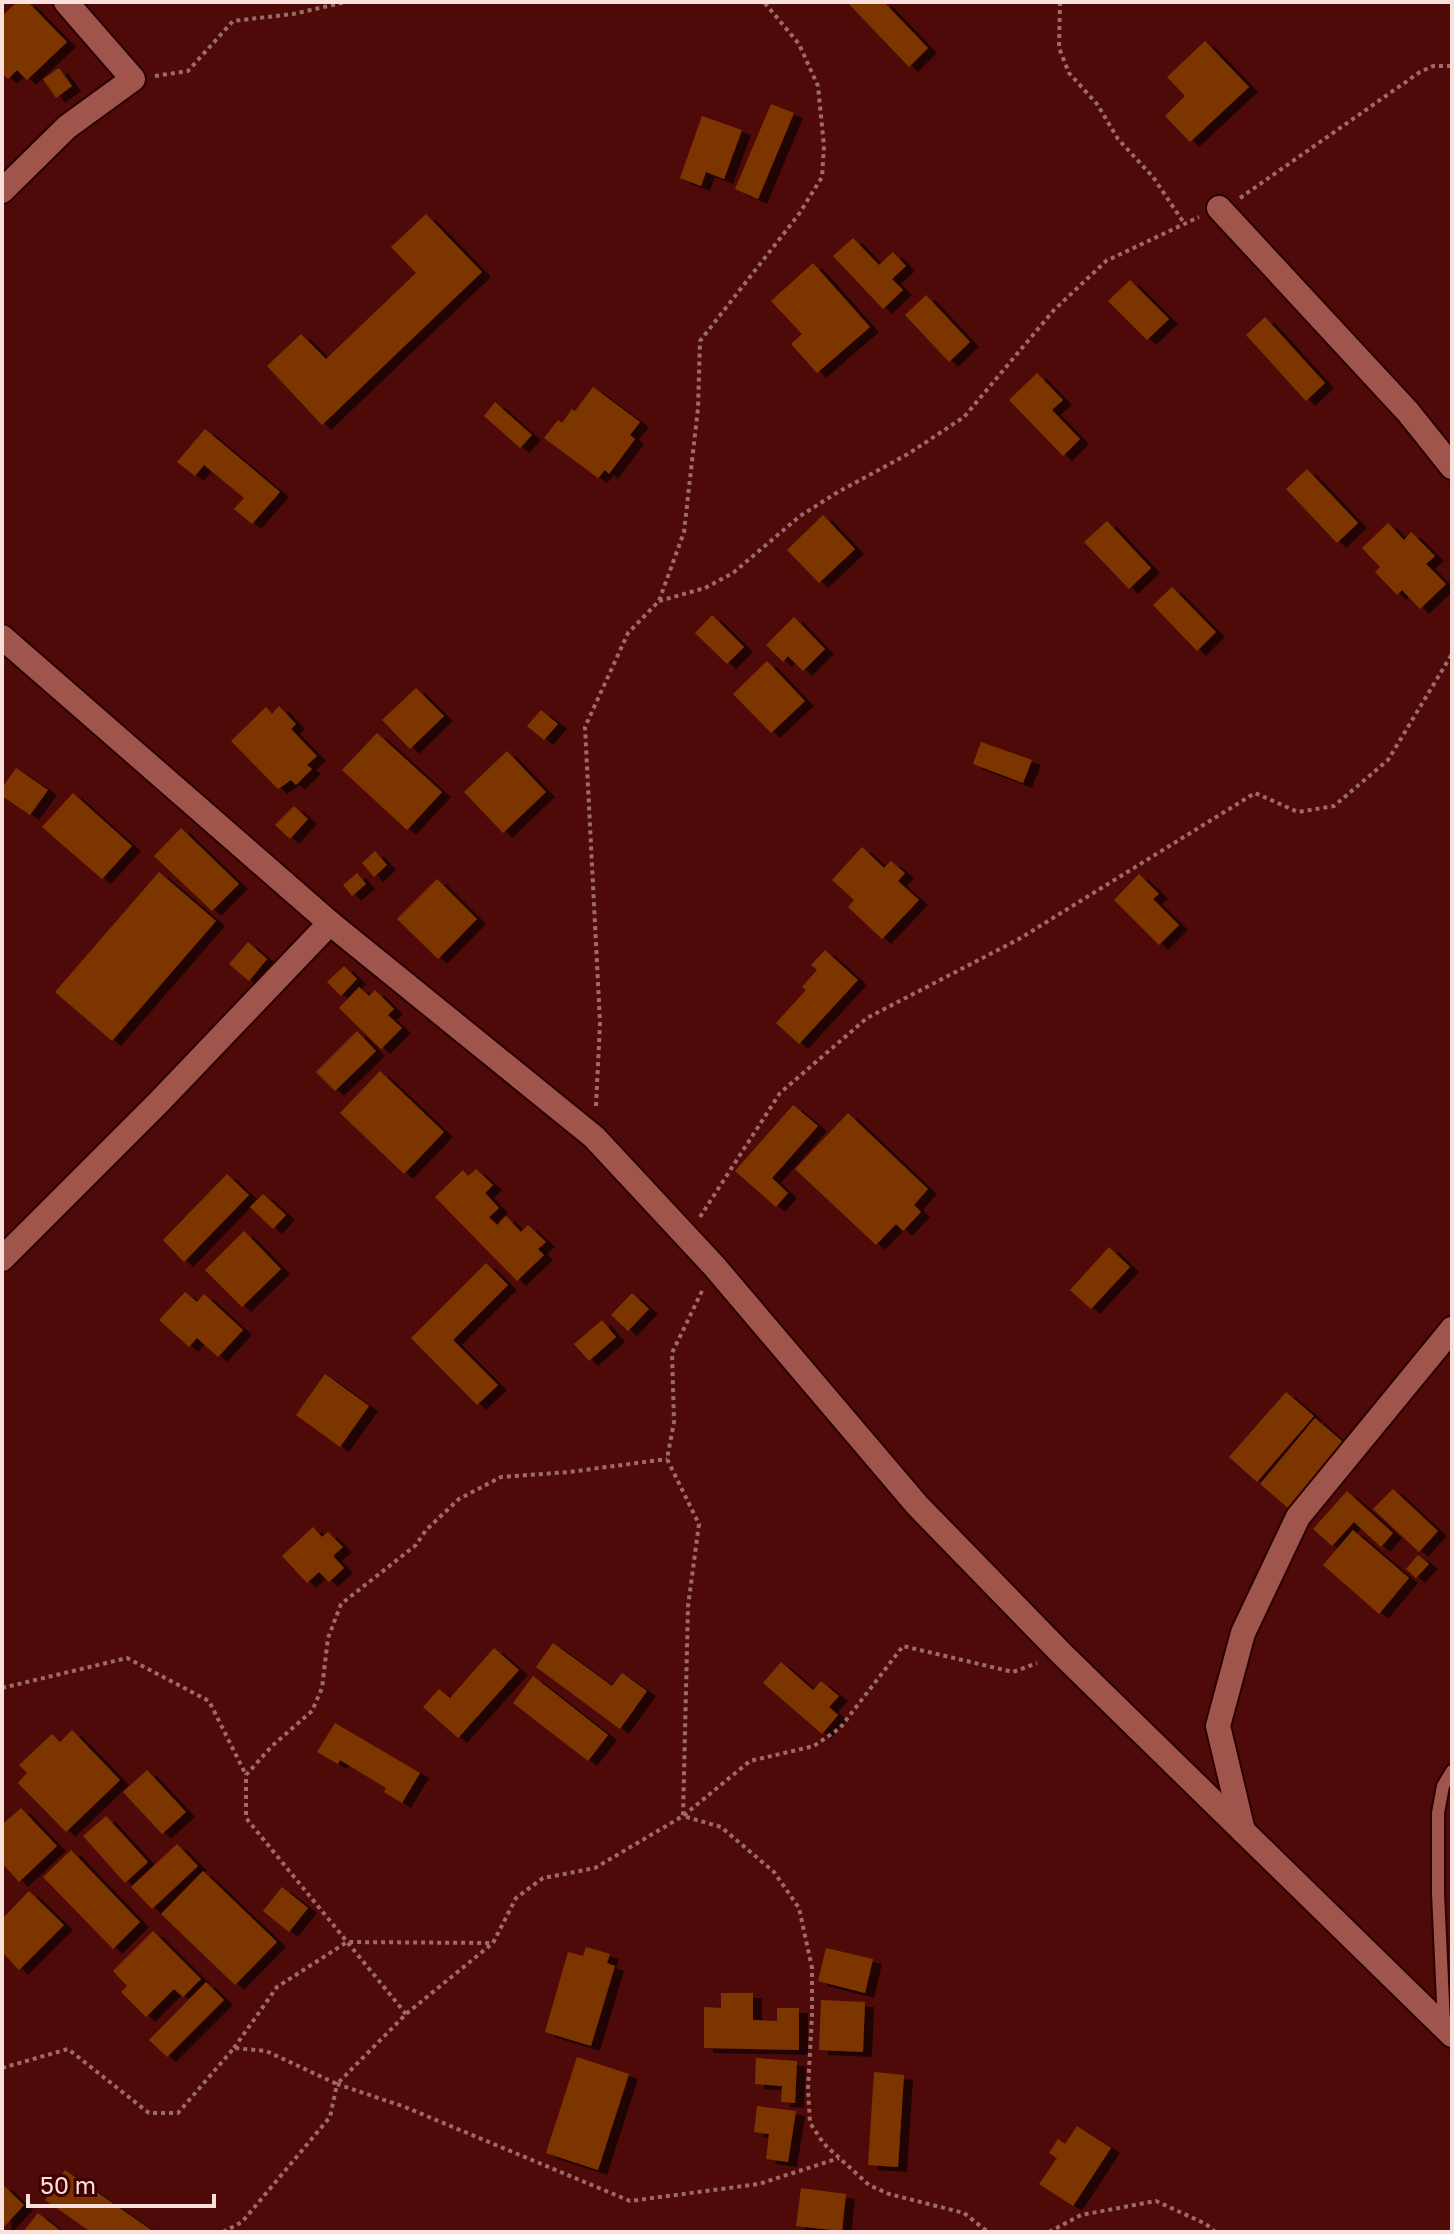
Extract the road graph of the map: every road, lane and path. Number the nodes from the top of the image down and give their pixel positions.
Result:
1 (66, 2) edge
2 (346, 2) edge
3 (764, 2) edge
4 (1060, 2) edge
5 (1452, 66) edge
6 (133, 79) junction
7 (2, 191) edge
8 (1219, 208) junction
9 (1184, 223) junction
10 (1452, 467) edge
11 (659, 601) junction
12 (2, 637) edge
13 (1452, 654) edge
14 (330, 923) junction
15 (594, 1137) junction
16 (686, 1238) junction
17 (2, 1259) edge
18 (714, 1266) junction
19 (1452, 1329) edge
20 (667, 1459) junction
21 (1062, 1654) junction
22 (2, 1688) edge
23 (1452, 1771) edge
24 (246, 1775) junction
25 (683, 1816) junction
26 (1243, 1831) junction
27 (347, 1942) junction
28 (493, 1943) junction
29 (406, 2014) junction
30 (1448, 2031) edge
31 (234, 2048) junction
32 (2, 2068) edge
33 (337, 2084) junction
34 (839, 2158) junction
35 (223, 2232) edge
36 (988, 2232) edge
37 (1049, 2232) edge
38 (1215, 2232) edge

1 - 6 street
2 - 6 path
3 - 11 path
4 - 9 path
5 - 8 path
6 - 7 street
8 - 9 path
8 - 10 street
9 - 11 path
11 - 15 path
12 - 14 street
13 - 16 path
14 - 15 street
14 - 17 street
15 - 16 street
16 - 18 street
18 - 20 path
18 - 21 street
19 - 26 street
20 - 24 path
20 - 25 path
21 - 25 path
21 - 26 street
22 - 24 path
23 - 30 lane
24 - 27 path
25 - 28 path
25 - 34 path
26 - 30 street
27 - 28 path
27 - 29 path
27 - 31 path
28 - 29 path
29 - 33 path
31 - 32 path
31 - 33 path
33 - 34 path
33 - 35 path
34 - 36 path
37 - 38 path

